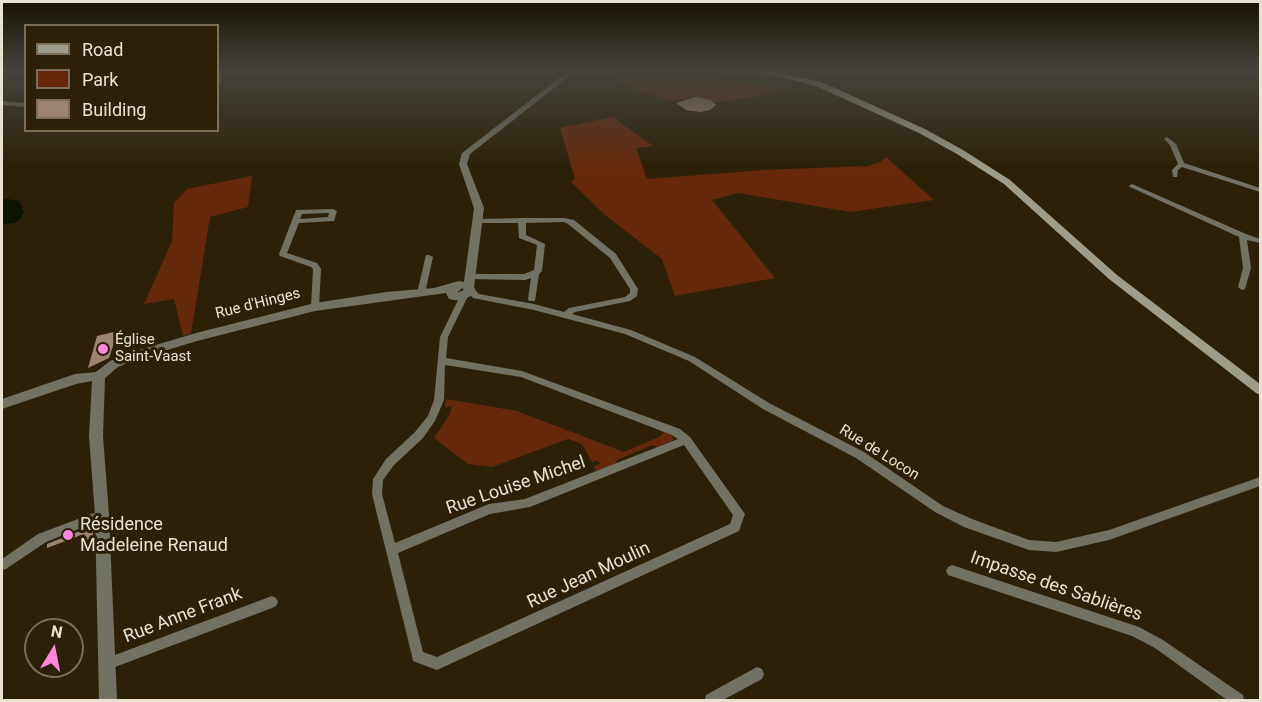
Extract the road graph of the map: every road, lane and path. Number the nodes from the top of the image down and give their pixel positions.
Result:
1 (530, 104) edge
2 (861, 104) edge
3 (1167, 139) dead end
4 (1181, 164) junction
5 (1175, 176) dead end
6 (1132, 186) dead end
7 (1260, 190) edge
8 (522, 220) junction
9 (296, 221) dead end
10 (480, 221) junction
11 (1243, 236) junction
12 (1260, 241) edge
13 (429, 257) dead end
14 (535, 274) junction
15 (1242, 287) dead end
16 (463, 290) junction
17 (421, 293) junction
18 (532, 299) dead end
19 (315, 307) junction
20 (566, 315) junction
21 (441, 361) junction
22 (99, 376) junction
23 (1260, 390) edge
24 (2, 404) edge
25 (686, 440) junction
26 (1260, 482) edge
27 (102, 514) junction
28 (391, 550) junction
29 (4, 564) edge
30 (952, 571) dead end
31 (272, 602) dead end
32 (107, 664) junction
33 (758, 674) dead end
34 (108, 700) edge
35 (711, 700) edge
36 (1238, 700) edge

1 - 10 street
2 - 23 main road
3 - 4 street
4 - 5 street
4 - 7 street
6 - 11 street
8 - 10 street
8 - 14 street
8 - 20 street
9 - 19 street
10 - 16 street
11 - 12 street
11 - 15 street
13 - 17 street
14 - 16 street
14 - 18 street
16 - 17 street, Rue d'Hinges
16 - 20 street, Rue de Locon
16 - 21 street, Rue Jean Moulin
17 - 19 street, Rue d'Hinges
19 - 22 street, Rue d'Hinges
20 - 26 street, Rue de Locon
21 - 25 street, Rue Jean Moulin
21 - 28 street, Rue Jean Moulin
22 - 24 street
22 - 27 street
25 - 28 street, Rue Louise Michel
25 - 28 street, Rue Jean Moulin
27 - 29 street
27 - 32 street
30 - 36 street, Impasse des Sablières
31 - 32 street, Rue Anne Frank
32 - 34 street
33 - 35 street

